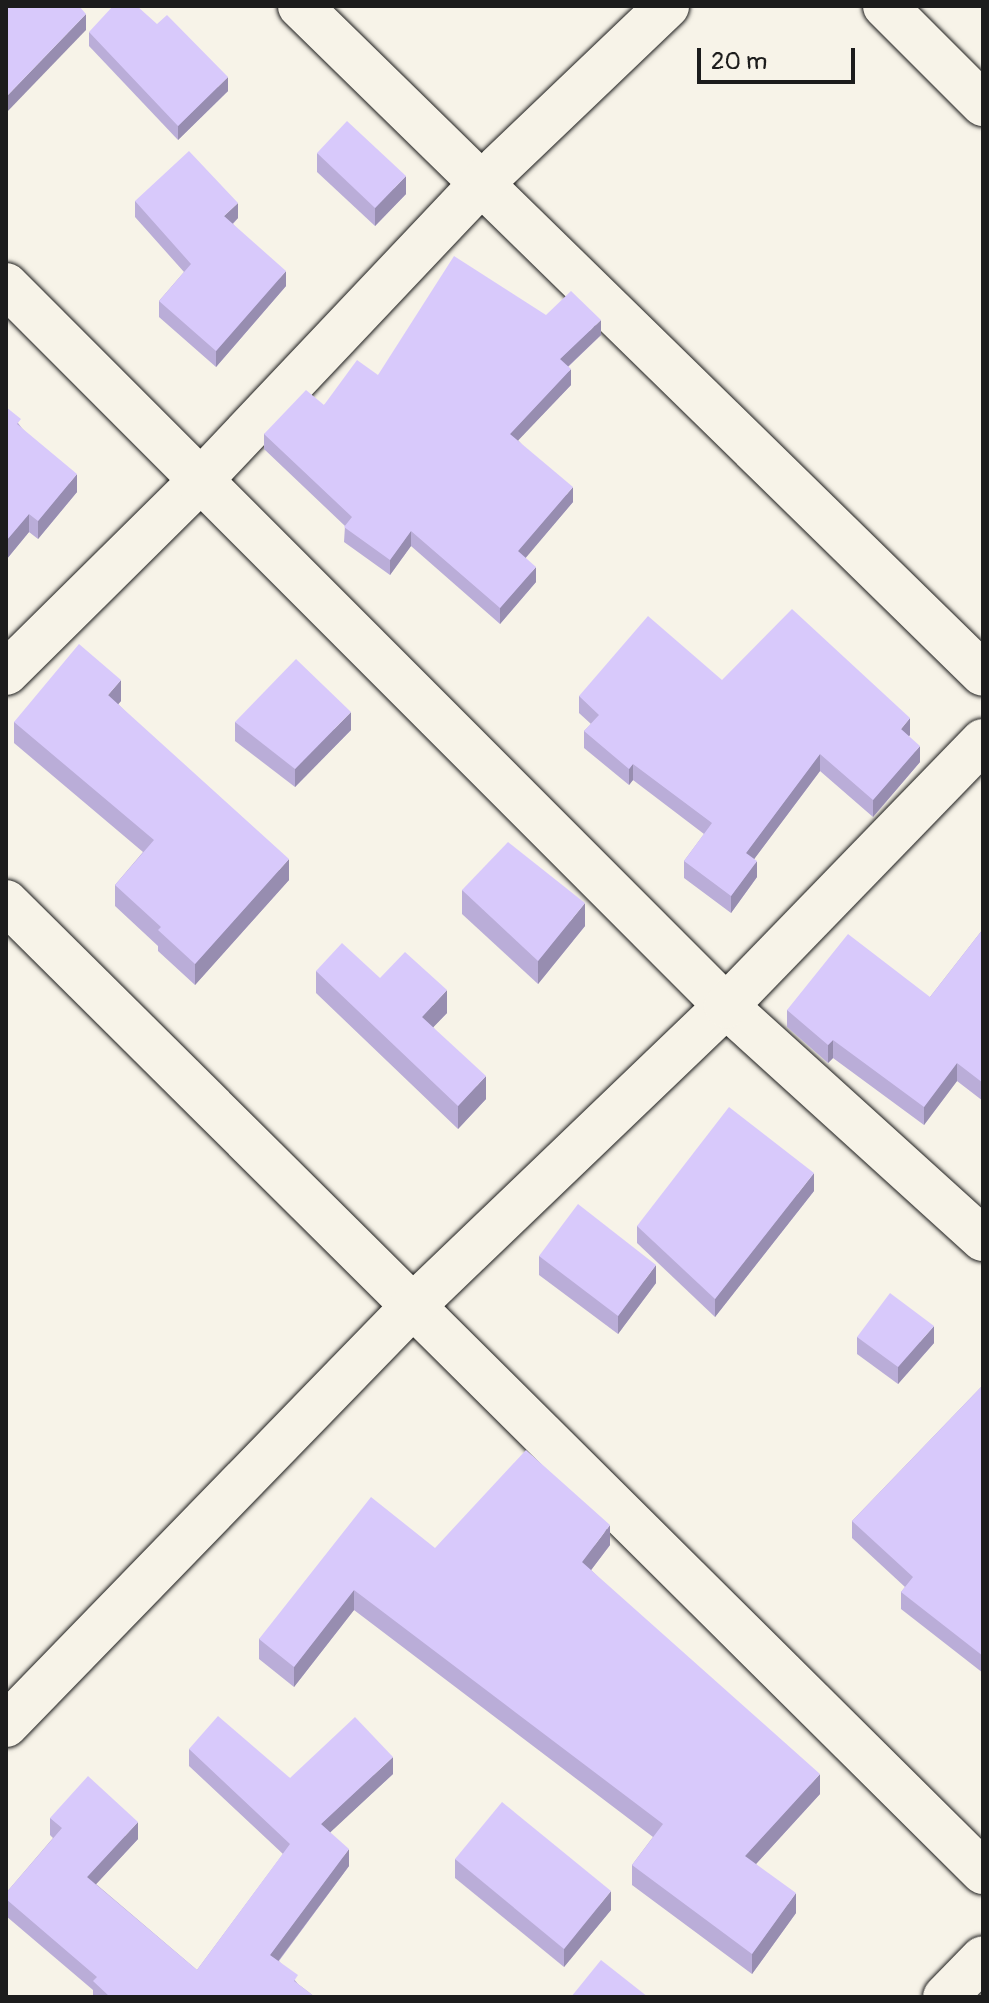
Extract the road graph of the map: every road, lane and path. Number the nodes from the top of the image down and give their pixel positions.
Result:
1 (300, 6) edge
2 (667, 6) edge
3 (885, 6) edge
4 (983, 104) edge
5 (482, 183) junction
6 (6, 285) edge
7 (199, 482) junction
8 (6, 673) edge
9 (983, 674) edge
10 (983, 741) edge
11 (6, 902) edge
12 (726, 1006) junction
13 (983, 1239) edge
14 (415, 1304) junction
15 (6, 1725) edge
16 (983, 1872) edge
17 (983, 1958) edge
18 (945, 1997) edge

1 - 5 street
2 - 5 street
3 - 4 street
5 - 7 street
5 - 9 street
6 - 7 street
7 - 8 street
7 - 12 street
10 - 12 street
11 - 14 street
12 - 13 street
12 - 14 street
14 - 15 street
14 - 16 street
17 - 18 street

